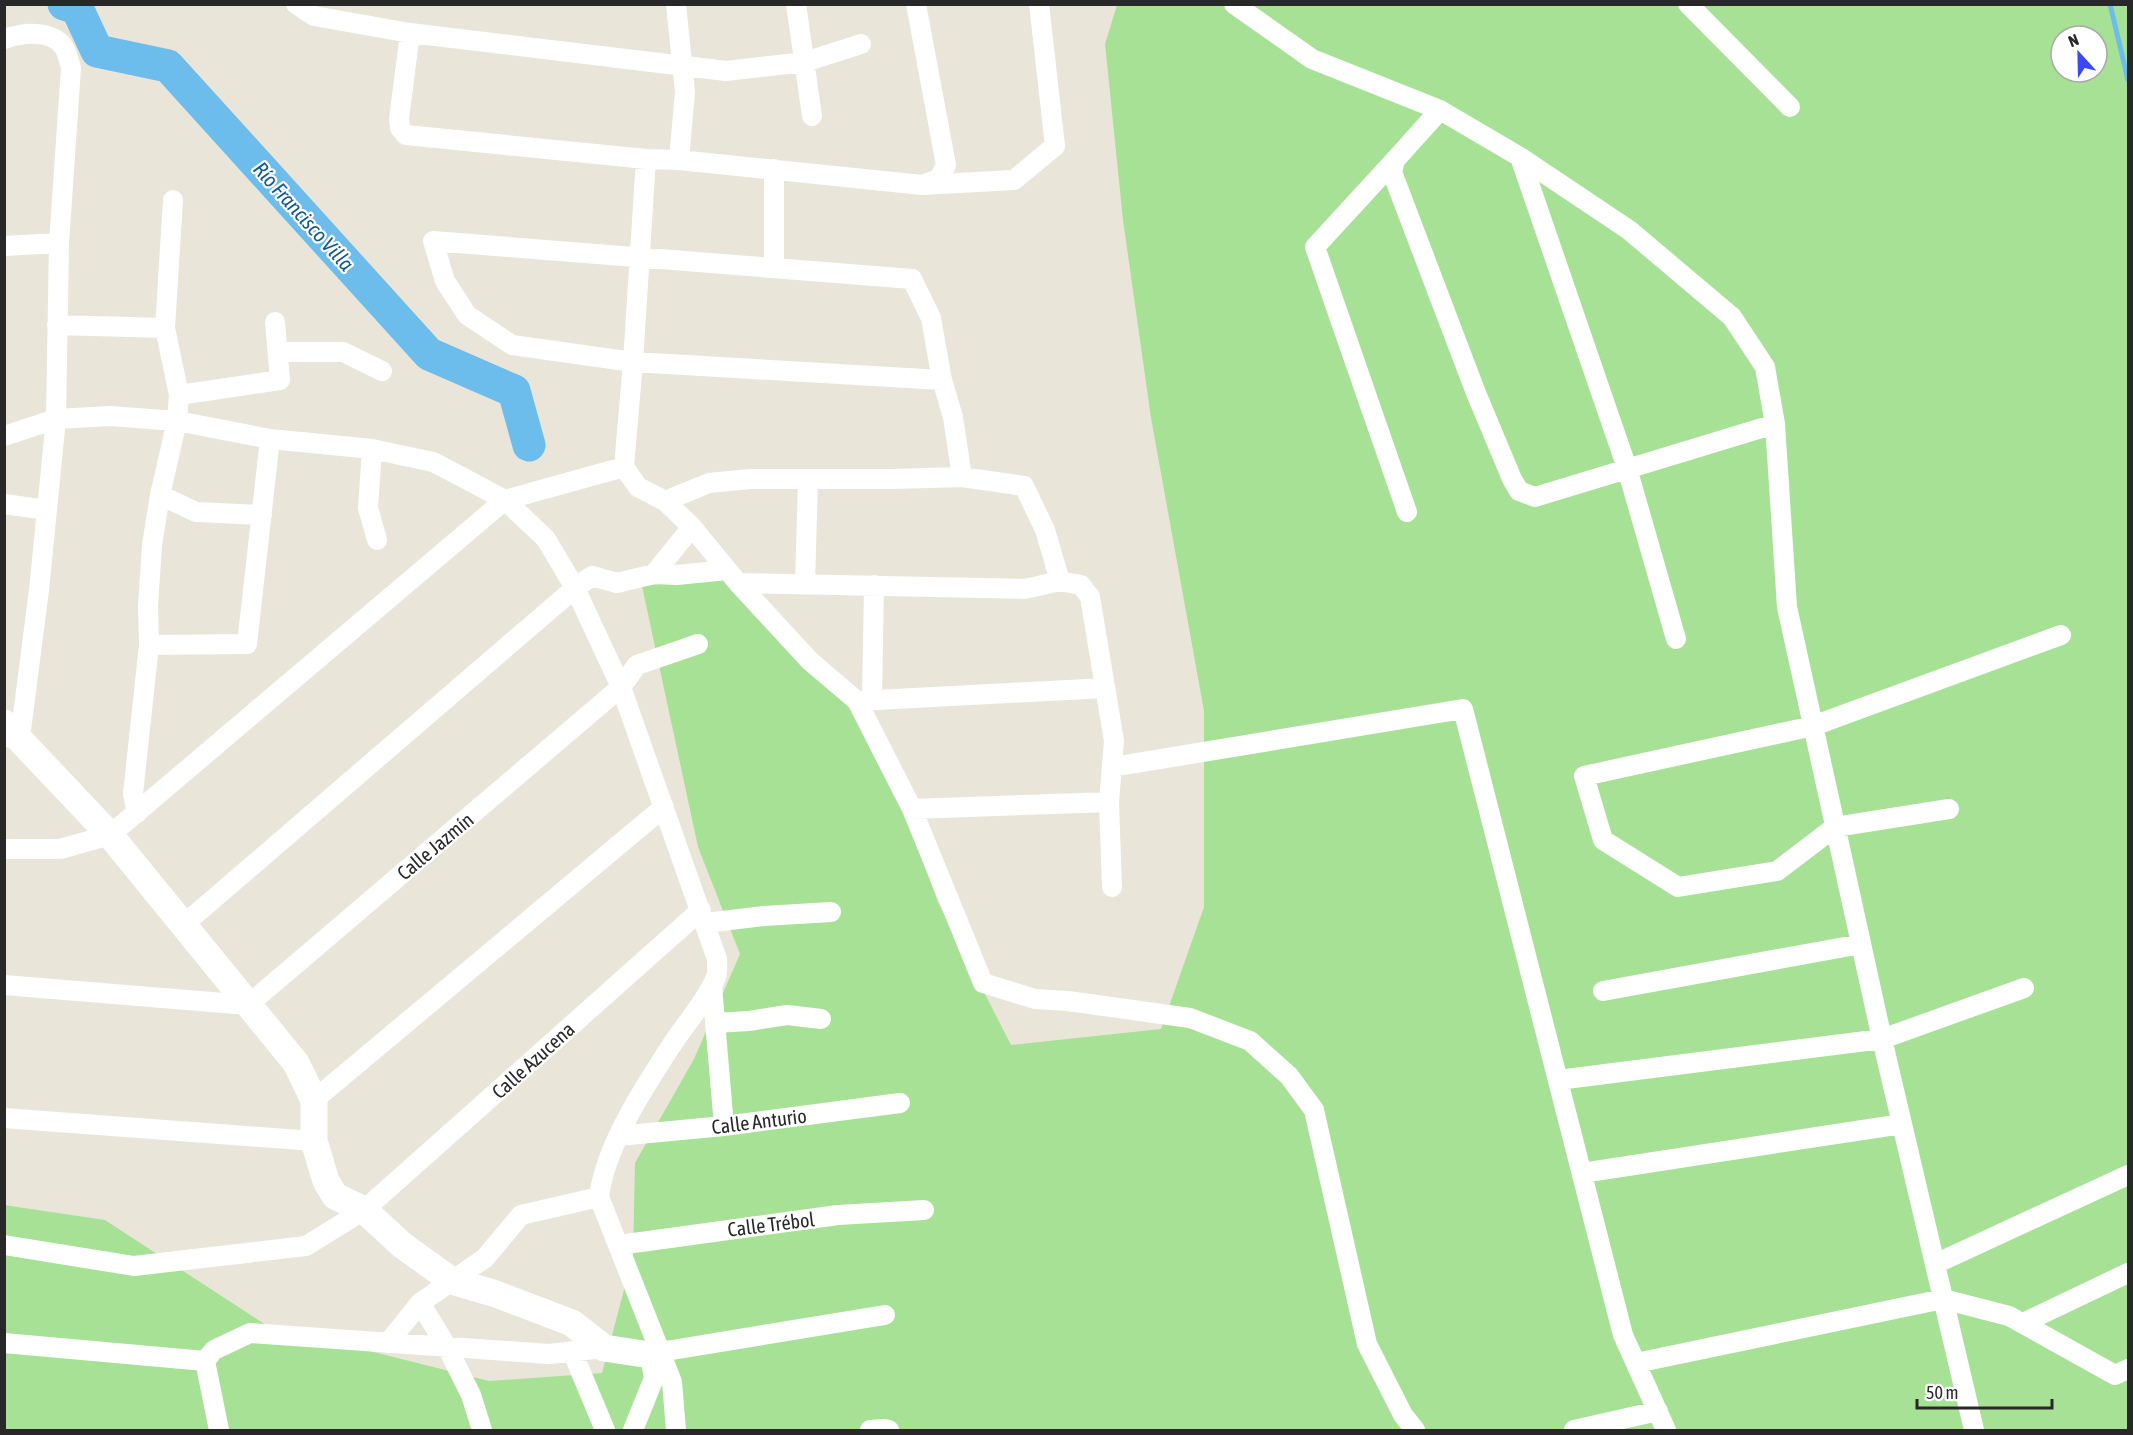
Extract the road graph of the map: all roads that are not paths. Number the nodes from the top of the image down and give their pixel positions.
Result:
1 (296, 4) edge
2 (676, 4) edge
3 (796, 4) edge
4 (916, 4) edge
5 (1039, 4) edge
6 (1688, 4) edge
7 (1243, 7) edge
8 (314, 10) edge
9 (410, 33) junction
10 (4, 39) edge
11 (861, 44) dead end
12 (806, 62) junction
13 (683, 66) junction
14 (1790, 107) dead end
15 (1440, 110) junction
16 (812, 116) dead end
17 (1520, 157) junction
18 (646, 159) junction
19 (679, 160) junction
20 (1395, 160) junction
21 (774, 169) junction
22 (922, 184) junction
23 (173, 200) dead end
24 (59, 243) junction
25 (4, 246) edge
26 (640, 258) junction
27 (774, 268) junction
28 (275, 322) dead end
29 (57, 326) junction
30 (165, 328) junction
31 (278, 352) junction
32 (633, 362) junction
33 (382, 371) dead end
34 (942, 380) junction
35 (179, 395) junction
36 (56, 419) junction
37 (177, 422) junction
38 (1775, 424) junction
39 (4, 436) edge
40 (270, 439) junction
41 (372, 449) junction
42 (624, 467) junction
43 (1626, 468) junction
44 (962, 477) junction
45 (808, 480) junction
46 (160, 495) junction
47 (505, 500) junction
48 (665, 501) junction
49 (4, 504) edge
50 (47, 510) junction
51 (1407, 512) dead end
52 (262, 515) junction
53 (692, 527) junction
54 (377, 540) dead end
55 (654, 574) junction
56 (733, 577) junction
57 (1060, 581) junction
58 (805, 584) junction
59 (874, 585) junction
60 (575, 588) junction
61 (2061, 635) dead end
62 (1676, 639) dead end
63 (698, 644) dead end
64 (148, 645) junction
65 (621, 687) junction
66 (1105, 688) junction
67 (865, 701) junction
68 (1813, 726) junction
69 (10, 733) edge
70 (1112, 767) junction
71 (1109, 802) junction
72 (664, 807) junction
73 (912, 809) junction
74 (1949, 809) dead end
75 (137, 813) junction
76 (1835, 826) junction
77 (110, 835) junction
78 (4, 849) edge
79 (1112, 887) dead end
80 (831, 912) dead end
81 (704, 917) junction
82 (182, 926) junction
83 (1861, 944) junction
84 (4, 986) edge
85 (712, 986) junction
86 (2024, 988) dead end
87 (1603, 991) dead end
88 (248, 1005) junction
89 (821, 1019) dead end
90 (715, 1023) junction
91 (1882, 1039) junction
92 (1558, 1080) junction
93 (314, 1100) junction
94 (900, 1103) dead end
95 (4, 1118) edge
96 (1902, 1124) junction
97 (724, 1126) junction
98 (618, 1136) junction
99 (314, 1141) junction
100 (1582, 1173) junction
101 (2128, 1175) edge
102 (599, 1197) junction
103 (364, 1210) junction
104 (924, 1210) dead end
105 (4, 1245) edge
106 (619, 1245) junction
107 (1935, 1264) junction
108 (2128, 1273) edge
109 (452, 1281) junction
110 (1943, 1299) junction
111 (420, 1303) junction
112 (885, 1315) dead end
113 (2023, 1323) junction
114 (4, 1342) edge
115 (388, 1343) junction
116 (447, 1347) junction
117 (604, 1348) junction
118 (572, 1351) junction
119 (655, 1354) junction
120 (204, 1361) junction
121 (1636, 1363) junction
122 (2128, 1369) edge
123 (1658, 1411) junction
124 (219, 1431) edge
125 (482, 1431) edge
126 (605, 1431) edge
127 (633, 1431) edge
128 (676, 1431) edge
129 (870, 1431) edge
130 (889, 1431) edge
131 (1415, 1431) edge
132 (1574, 1431) edge
133 (1666, 1431) edge
134 (1974, 1431) edge

1 - 8 street
2 - 13 street
3 - 12 street
4 - 22 street
5 - 22 street
6 - 14 street
7 - 15 street
8 - 9 street
9 - 13 street
9 - 18 street
10 - 24 street
11 - 12 street
12 - 13 street
12 - 16 street
13 - 19 street
15 - 17 street
15 - 20 street
17 - 38 street
17 - 43 street
18 - 19 street
18 - 26 street
19 - 21 street
20 - 43 street
20 - 51 street
21 - 22 street
21 - 27 street
23 - 30 street
24 - 25 street
24 - 29 street
26 - 27 street
26 - 32 street
26 - 32 street
27 - 34 street
28 - 31 street
29 - 30 street
29 - 36 street
30 - 35 street
31 - 33 street
31 - 35 street
32 - 34 street
32 - 42 street
34 - 44 street
35 - 37 street
36 - 37 street
36 - 39 street
36 - 50 street
37 - 40 street
37 - 46 street
38 - 43 street
38 - 68 street
40 - 41 street
40 - 52 street
41 - 47 street
41 - 54 street
42 - 47 street
42 - 48 street
43 - 62 street
44 - 45 street
44 - 57 street
45 - 48 street
45 - 58 street
46 - 52 street
46 - 64 street
47 - 60 street
47 - 75 street
48 - 53 street
49 - 50 street
50 - 69 street
52 - 64 street
53 - 55 street
53 - 56 street
55 - 56 street
55 - 60 street
56 - 58 street
56 - 67 street
57 - 59 street
57 - 66 street
58 - 59 street
59 - 67 street
60 - 65 street
60 - 82 street
61 - 68 street
63 - 65 street, Calle Jazmín
64 - 75 street
65 - 72 street
65 - 88 street, Calle Jazmín
66 - 67 street
66 - 70 street
67 - 73 street
68 - 76 street
68 - 76 street
69 - 77 street
70 - 71 street
70 - 92 street
71 - 73 street
71 - 79 street
72 - 81 street
72 - 93 street
73 - 131 street
74 - 76 street
75 - 77 street
76 - 83 street
77 - 78 street
77 - 82 street
80 - 81 street
81 - 85 street
81 - 103 street, Calle Azucena
82 - 88 street
83 - 87 street
83 - 91 street
84 - 88 street
85 - 90 street
85 - 98 street
86 - 91 street
88 - 93 street
89 - 90 street
90 - 97 street
91 - 92 street
91 - 96 street
92 - 100 street
93 - 99 street
94 - 97 street, Calle Anturio
95 - 99 street
96 - 100 street
96 - 107 street
97 - 98 street, Calle Anturio
98 - 102 street
99 - 103 street
100 - 121 street
101 - 107 street
102 - 106 street
102 - 109 street
103 - 105 street, Calle Azucena
103 - 109 street
104 - 106 street, Calle Trébol
106 - 119 street
107 - 110 street
108 - 113 street
109 - 111 street
109 - 117 street
110 - 113 street
110 - 121 street
110 - 134 street
111 - 115 street
111 - 116 street
112 - 119 street
113 - 122 street
114 - 120 street
115 - 116 street
115 - 120 street
116 - 118 street
116 - 125 street
117 - 118 street
117 - 119 street
118 - 126 street
119 - 127 street
119 - 128 street
120 - 124 street
121 - 123 street
123 - 132 street
123 - 133 street
129 - 130 street

